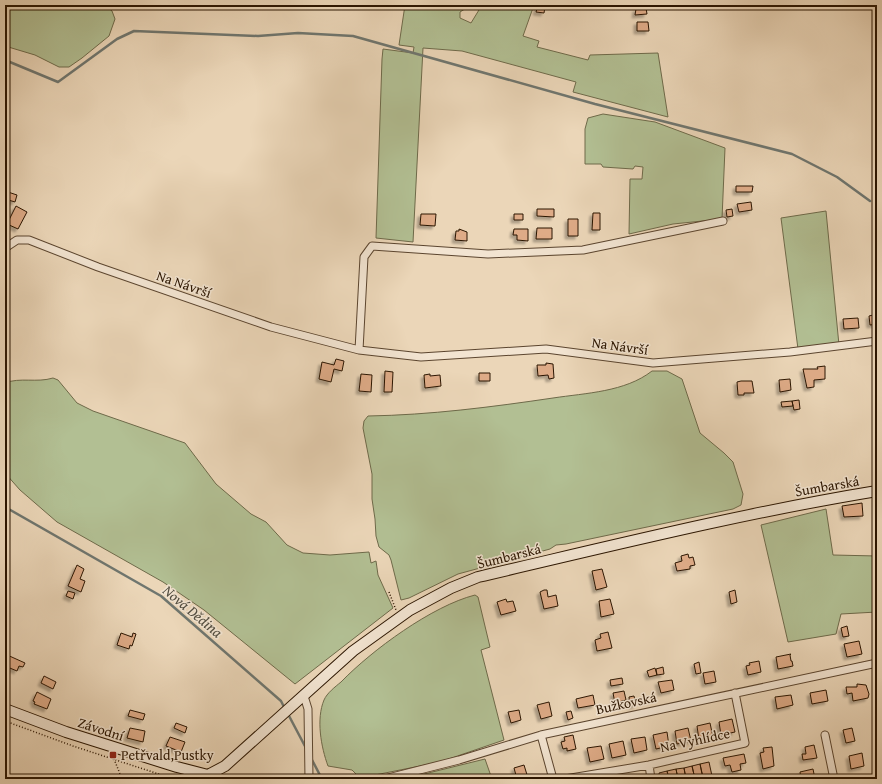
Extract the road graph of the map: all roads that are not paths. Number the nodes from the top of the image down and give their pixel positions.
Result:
1 (723, 221) dead end
2 (5, 248) edge
3 (877, 341) edge
4 (359, 350) junction
5 (877, 491) edge
6 (877, 663) edge
7 (736, 693) junction
8 (304, 696) junction
9 (5, 709) edge
10 (541, 735) junction
11 (826, 735) dead end
12 (648, 765) junction
13 (207, 777) edge
14 (219, 779) edge
15 (309, 779) edge
16 (384, 779) edge
17 (553, 779) edge
18 (565, 779) edge
19 (651, 779) edge
20 (834, 779) edge

1 - 4 street
2 - 4 street, Na Návrší
3 - 4 street, Na Návrší
5 - 8 street, Šumbarská
6 - 7 street, Bužkovská
7 - 10 street, Bužkovská
7 - 12 street, Na Vyhlídce
8 - 13 street, Šumbarská
8 - 15 street
9 - 13 street, Závodní
10 - 16 street, Bužkovská
10 - 17 street
11 - 20 street
12 - 18 street, Na Vyhlídce
12 - 19 street, Na Vyhlídce
13 - 14 street

